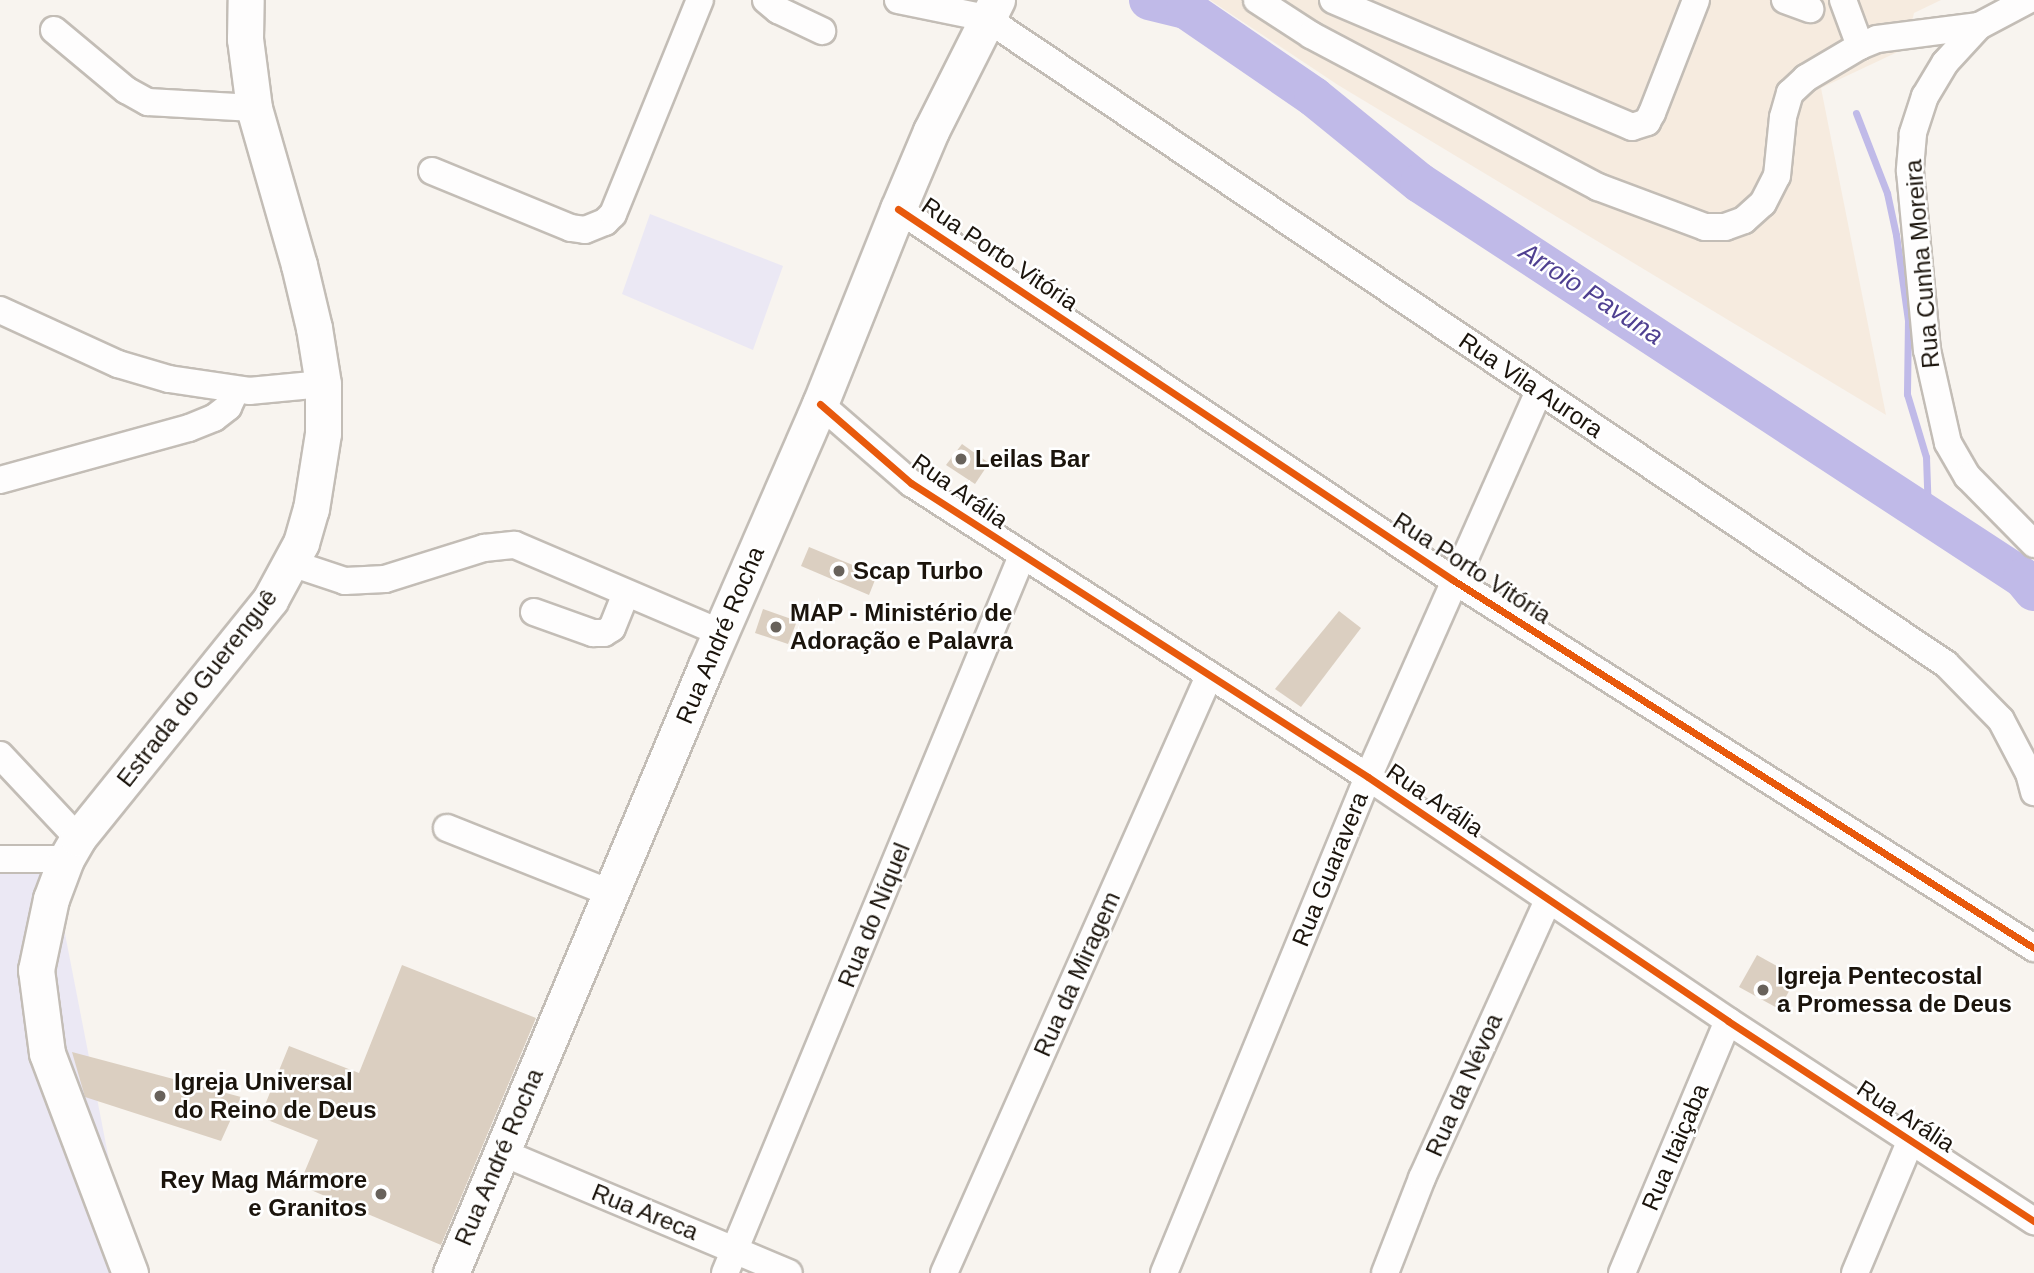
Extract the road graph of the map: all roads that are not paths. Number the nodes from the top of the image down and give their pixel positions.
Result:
1 (246, 0) edge
2 (700, 0) edge
3 (766, 0) edge
4 (898, 0) edge
5 (1257, 0) edge
6 (1333, 0) edge
7 (1696, 0) edge
8 (1785, 0) edge
9 (1843, 0) edge
10 (2028, 0) edge
11 (991, 9) edge
12 (1810, 9) dead end
13 (1979, 26) junction
14 (54, 30) dead end
15 (822, 31) dead end
16 (1860, 46) junction
17 (254, 108) junction
18 (432, 171) dead end
19 (898, 209) junction
20 (0, 310) edge
21 (323, 384) junction
22 (236, 390) junction
23 (1539, 391) junction
24 (820, 404) junction
25 (0, 480) edge
26 (2034, 544) edge
27 (1022, 556) junction
28 (291, 563) junction
29 (1453, 580) junction
30 (626, 594) junction
31 (534, 612) dead end
32 (720, 632) junction
33 (1209, 676) junction
34 (0, 755) edge
35 (1368, 777) junction
36 (2034, 792) edge
37 (447, 828) dead end
38 (72, 848) junction
39 (0, 859) edge
40 (610, 893) junction
41 (1548, 900) junction
42 (2034, 947) edge
43 (1728, 1021) junction
44 (1910, 1142) junction
45 (501, 1152) junction
46 (2034, 1221) edge
47 (730, 1261) edge
48 (130, 1273) edge
49 (451, 1273) edge
50 (789, 1273) edge
51 (944, 1273) edge
52 (1164, 1273) edge
53 (1385, 1273) edge
54 (1622, 1273) edge
55 (1855, 1273) edge

1 - 17 main road, Estrada do Guerenguê
2 - 18 street
3 - 15 street
4 - 11 street
5 - 16 street
6 - 7 street
8 - 12 street
9 - 16 street
10 - 13 street, Rua Cunha Moreira
11 - 19 main road, Rua André Rocha
11 - 23 street, Rua Vila Aurora
13 - 16 street
13 - 26 street, Rua Cunha Moreira
14 - 17 street
17 - 21 main road, Estrada do Guerenguê
19 - 24 main road, Rua André Rocha
19 - 29 street, Rua Porto Vitória
20 - 22 street
21 - 22 street
21 - 28 main road, Estrada do Guerenguê
22 - 25 street
23 - 29 street, Rua Guaravera
23 - 36 street, Rua Vila Aurora
24 - 27 street, Rua Arália
24 - 32 main road, Rua André Rocha
27 - 33 street, Rua Arália
27 - 47 street, Rua do Níquel
28 - 30 street
28 - 38 main road, Estrada do Guerenguê
29 - 35 street, Rua Guaravera
29 - 42 street, Rua Porto Vitória
30 - 31 street
30 - 32 street
32 - 40 main road, Rua André Rocha
33 - 35 street, Rua Arália
33 - 51 street, Rua da Miragem
34 - 38 street
35 - 41 street, Rua Arália
35 - 52 street, Rua Guaravera
37 - 40 street
38 - 39 street
38 - 48 main road, Estrada do Guerenguê
40 - 45 main road, Rua André Rocha
41 - 43 street, Rua Arália
41 - 53 street, Rua da Névoa
43 - 44 street, Rua Arália
43 - 54 street, Rua Itaiçaba
44 - 46 street, Rua Arália
44 - 55 street
45 - 47 street, Rua Areca
45 - 49 main road, Rua André Rocha
47 - 50 street, Rua Areca

